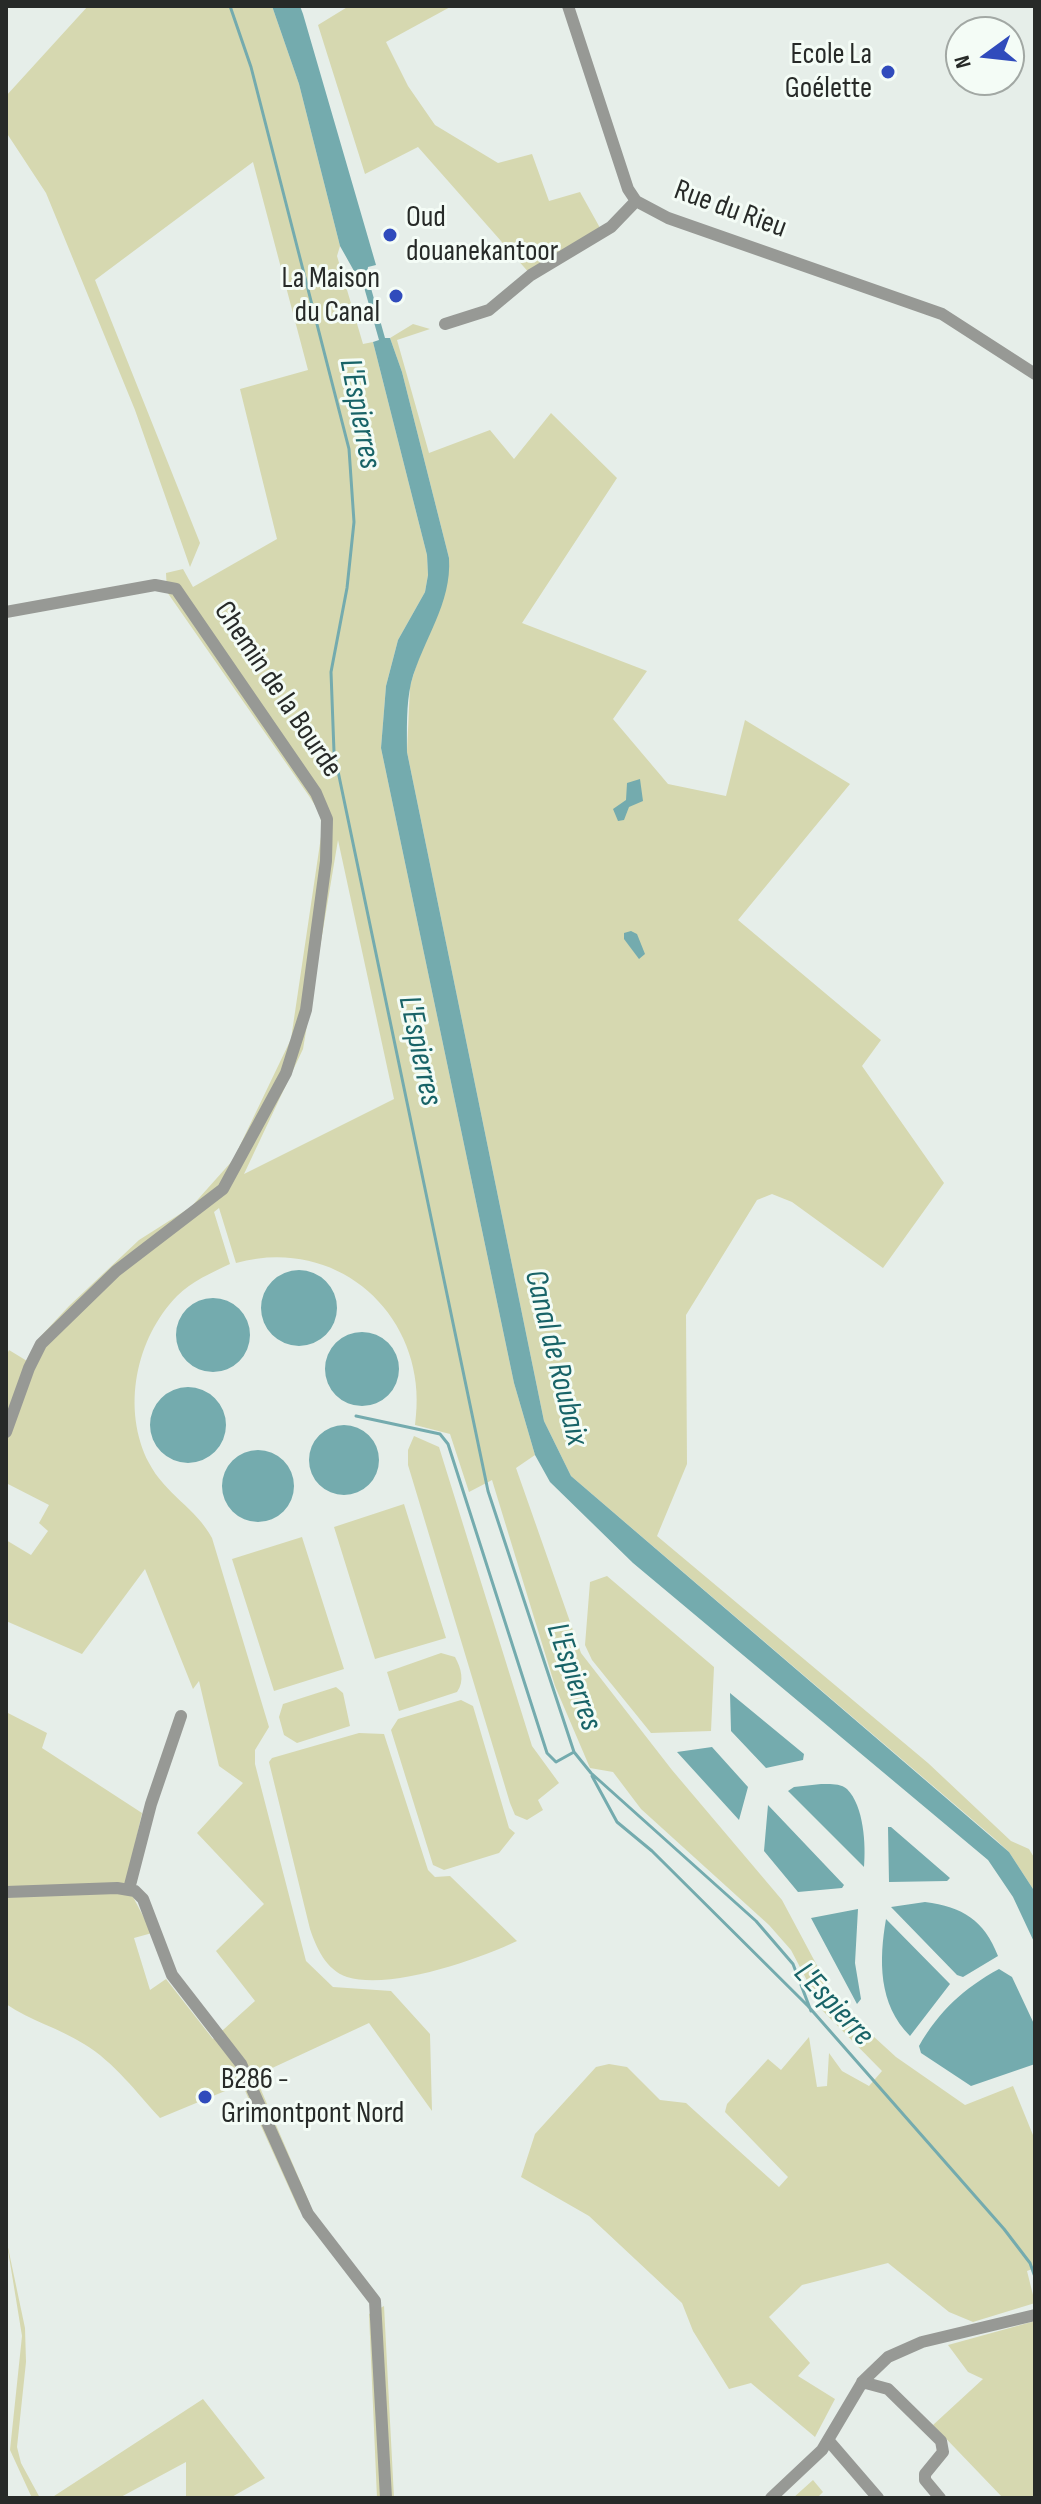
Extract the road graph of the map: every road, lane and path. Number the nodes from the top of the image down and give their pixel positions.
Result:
1 (568, 6) edge
2 (636, 201) junction
3 (445, 324) dead end
4 (1035, 374) edge
5 (6, 612) edge
6 (6, 1432) edge
7 (181, 1716) dead end
8 (129, 1889) junction
9 (6, 1892) edge
10 (1035, 2315) edge
11 (862, 2382) junction
12 (828, 2440) junction
13 (386, 2498) edge
14 (771, 2498) edge
15 (878, 2498) edge
16 (940, 2498) edge

1 - 2 street, Rue du Rieu
2 - 3 street
2 - 4 street, Rue du Rieu
5 - 6 street, Chemin de la Bourde
7 - 8 street
8 - 9 street
8 - 13 street
10 - 11 street
11 - 12 street
11 - 16 street
12 - 14 street
12 - 15 street

